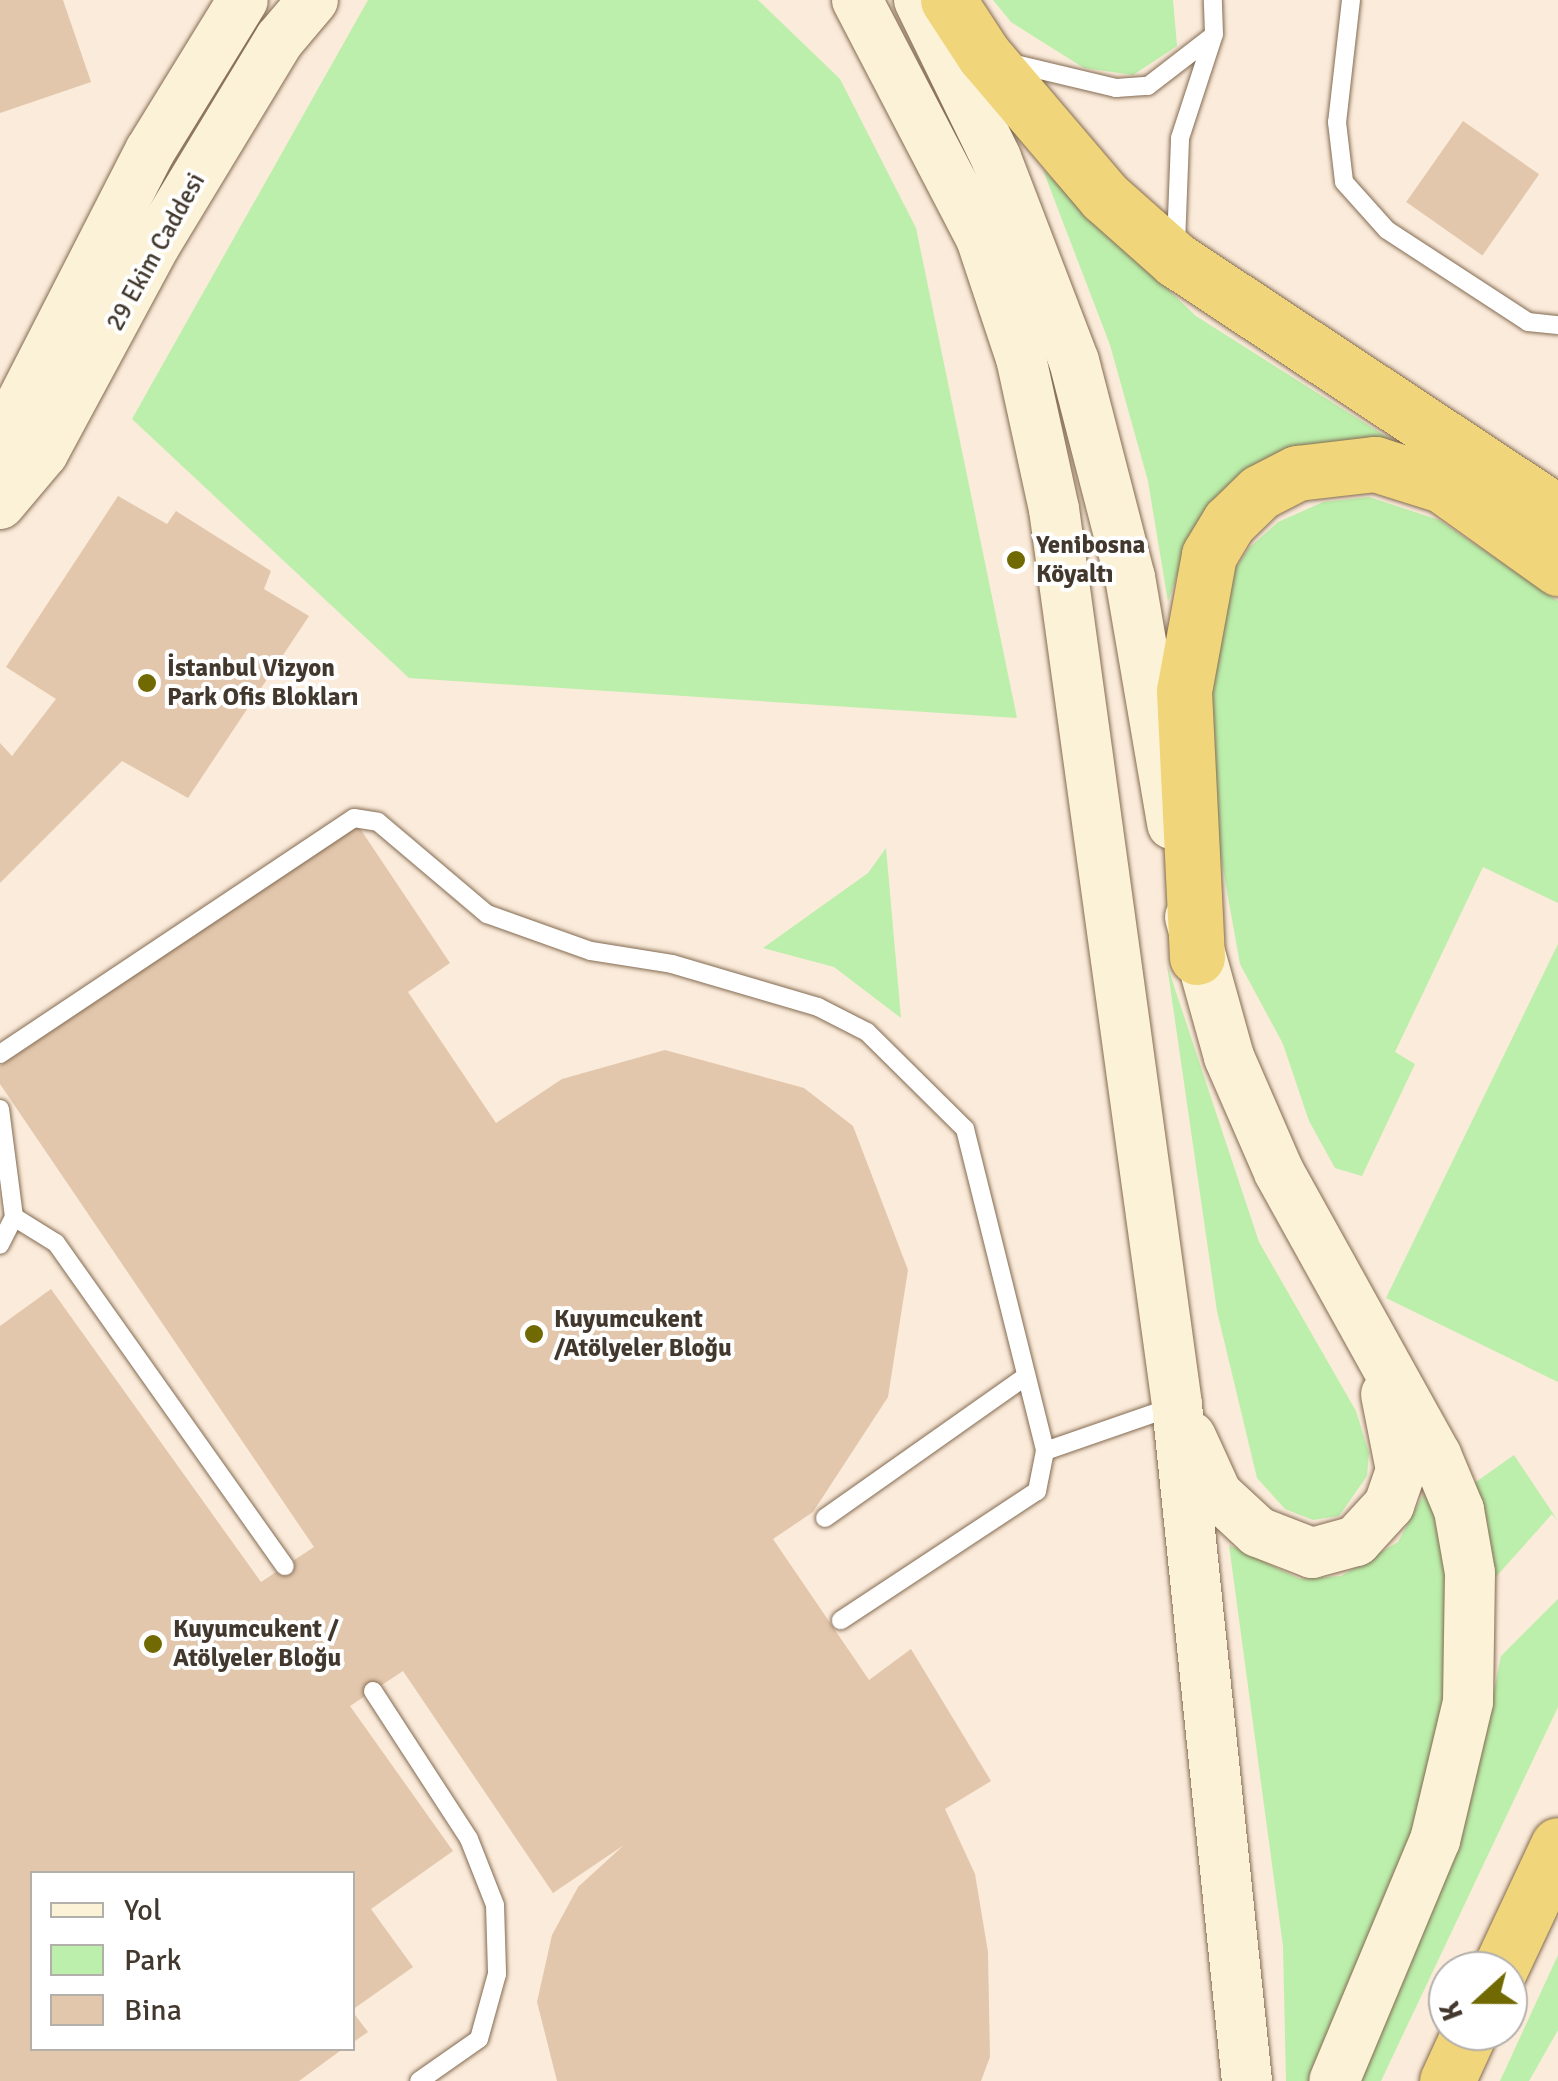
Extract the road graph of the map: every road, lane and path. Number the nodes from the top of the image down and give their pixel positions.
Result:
1 (243, 0) edge
2 (313, 0) edge
3 (824, 0) edge
4 (857, 0) edge
5 (919, 0) edge
6 (948, 0) edge
7 (1213, 0) edge
8 (1351, 0) edge
9 (1214, 34) junction
10 (984, 55) junction
11 (920, 111) junction
12 (1176, 260) junction
13 (1558, 325) edge
14 (1442, 431) junction
15 (0, 444) edge
16 (1558, 489) edge
17 (0, 504) edge
18 (1558, 514) edge
19 (1558, 568) edge
20 (1198, 957) junction
21 (0, 1054) edge
22 (0, 1109) edge
23 (14, 1217) junction
24 (0, 1245) edge
25 (1380, 1362) junction
26 (1026, 1376) junction
27 (1177, 1406) junction
28 (1045, 1451) junction
29 (825, 1518) dead end
30 (285, 1566) dead end
31 (841, 1620) dead end
32 (373, 1690) dead end
33 (1558, 1845) edge
34 (1508, 1951) edge
35 (1461, 2051) edge
36 (419, 2081) edge
37 (1247, 2081) edge
38 (1334, 2081) edge
39 (1447, 2081) edge

1 - 15 main road, 29 Ekim Caddesi
2 - 17 main road, 29 Ekim Caddesi
3 - 11 main road
4 - 11 main road
5 - 20 main road
6 - 10 highway
7 - 9 lane
8 - 13 lane
9 - 10 lane
9 - 12 lane
10 - 12 highway
11 - 27 main road
12 - 14 highway
14 - 16 highway
14 - 18 highway
19 - 20 highway
20 - 25 main road
21 - 26 lane
22 - 23 lane
23 - 24 lane
23 - 30 lane
25 - 27 main road
25 - 38 main road
26 - 28 lane
26 - 29 lane
27 - 28 lane
27 - 37 main road
28 - 31 lane
32 - 36 lane
33 - 34 highway
35 - 39 highway

